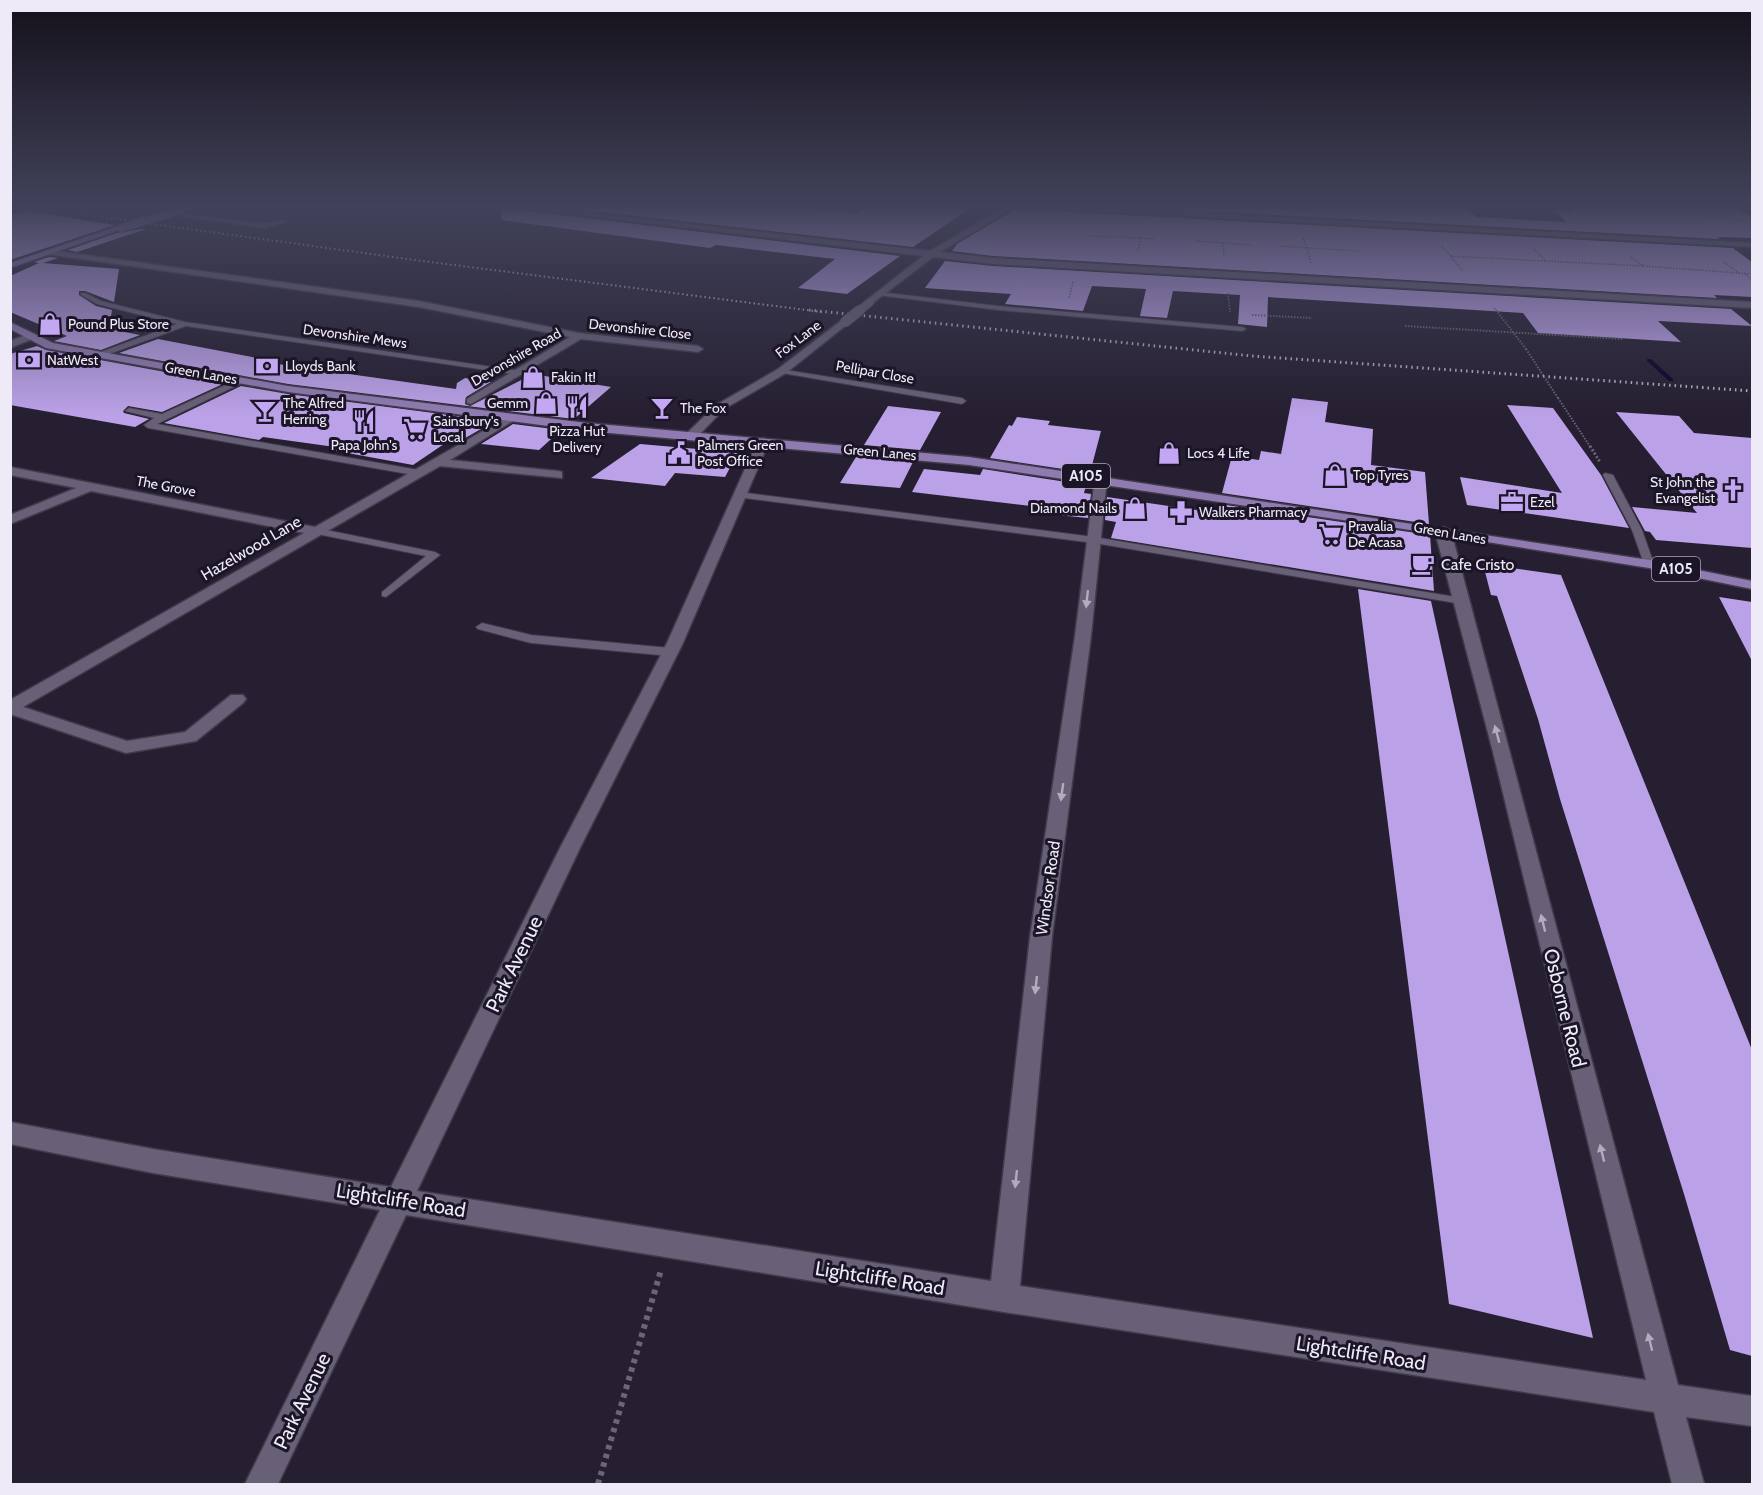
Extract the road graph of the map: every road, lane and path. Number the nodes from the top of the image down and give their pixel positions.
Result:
1 (211, 275) edge
2 (904, 275) edge
3 (1222, 275) edge
4 (1226, 275) joint
5 (1315, 275) edge
6 (1317, 281) junction
7 (83, 294) dead end
8 (876, 297) junction
9 (1752, 305) edge
10 (1242, 314) dead end
11 (1312, 318) dead end
12 (185, 324) junction
13 (10, 325) edge
14 (1405, 326) dead end
15 (1242, 329) dead end
16 (31, 336) junction
17 (579, 336) junction
18 (1622, 339) dead end
19 (10, 345) edge
20 (698, 349) dead end
21 (1526, 349) dead end
22 (101, 355) junction
23 (782, 371) junction
24 (521, 373) junction
25 (241, 380) junction
26 (471, 401) dead end
27 (962, 401) dead end
28 (129, 411) dead end
29 (164, 417) junction
30 (509, 418) junction
31 (691, 436) junction
32 (763, 442) junction
33 (438, 462) junction
34 (10, 471) edge
35 (419, 473) junction
36 (558, 475) dead end
37 (1608, 475) joint
38 (1101, 478) junction
39 (92, 486) junction
40 (740, 495) junction
41 (10, 520) edge
42 (316, 531) junction
43 (1444, 531) junction
44 (1094, 540) junction
45 (1648, 564) junction
46 (1752, 585) edge
47 (386, 594) dead end
48 (1462, 601) junction
49 (482, 627) dead end
50 (670, 652) junction
51 (237, 699) dead end
52 (10, 708) edge
53 (10, 1133) edge
54 (399, 1200) junction
55 (669, 1244) junction
56 (1004, 1298) junction
57 (1665, 1398) junction
58 (1752, 1411) edge
59 (261, 1485) edge
60 (598, 1485) edge
61 (1688, 1485) edge

1 - 17 street, Devonshire Road
2 - 8 street, Fox Lane
3 - 4 street
4 - 6 street
5 - 6 path
6 - 9 street
7 - 12 lane, Devonshire Mews
8 - 15 lane
8 - 23 street, Fox Lane, bridge
10 - 11 path
12 - 22 lane, Devonshire Mews
12 - 24 lane, Devonshire Mews
13 - 16 main road, Green Lanes / A105
14 - 18 path
16 - 19 street
16 - 22 main road, Green Lanes / A105
17 - 20 street, Devonshire Close
17 - 24 street, Devonshire Road
21 - 37 path, bridge
22 - 25 main road, Green Lanes / A105
23 - 27 lane, Pellipar Close
23 - 31 street, Fox Lane
24 - 26 street, Devonshire Road
25 - 29 lane
25 - 30 main road, Green Lanes / A105
28 - 29 lane
29 - 35 lane
30 - 31 main road, Green Lanes / A105
30 - 33 street, Hazelwood Lane
31 - 32 main road, Green Lanes / A105
32 - 38 main road, Green Lanes / A105
32 - 40 street, Park Avenue
33 - 35 street, Hazelwood Lane
33 - 36 street
34 - 39 street, The Grove
35 - 42 street, Hazelwood Lane
37 - 45 lane
38 - 43 main road, Green Lanes / A105
38 - 44 street, Windsor Road
39 - 41 street
39 - 42 street, The Grove
40 - 44 lane
40 - 50 street, Park Avenue
42 - 47 lane
42 - 52 street, Hazelwood Lane
43 - 45 main road, Green Lanes / A105
43 - 48 street, Osborne Road
44 - 48 lane
44 -> 56 street, Windsor Road
45 - 46 main road, Green Lanes / A105
57 -> 48 street, Osborne Road
49 - 50 lane
50 - 54 street, Park Avenue
51 - 52 street
53 - 54 street, Lightcliffe Road
54 - 55 street, Lightcliffe Road
54 - 59 street, Park Avenue
55 - 56 street, Lightcliffe Road
55 - 60 path
56 - 57 street, Lightcliffe Road
57 - 58 street, Lightcliffe Road
57 - 61 street, Osborne Road

